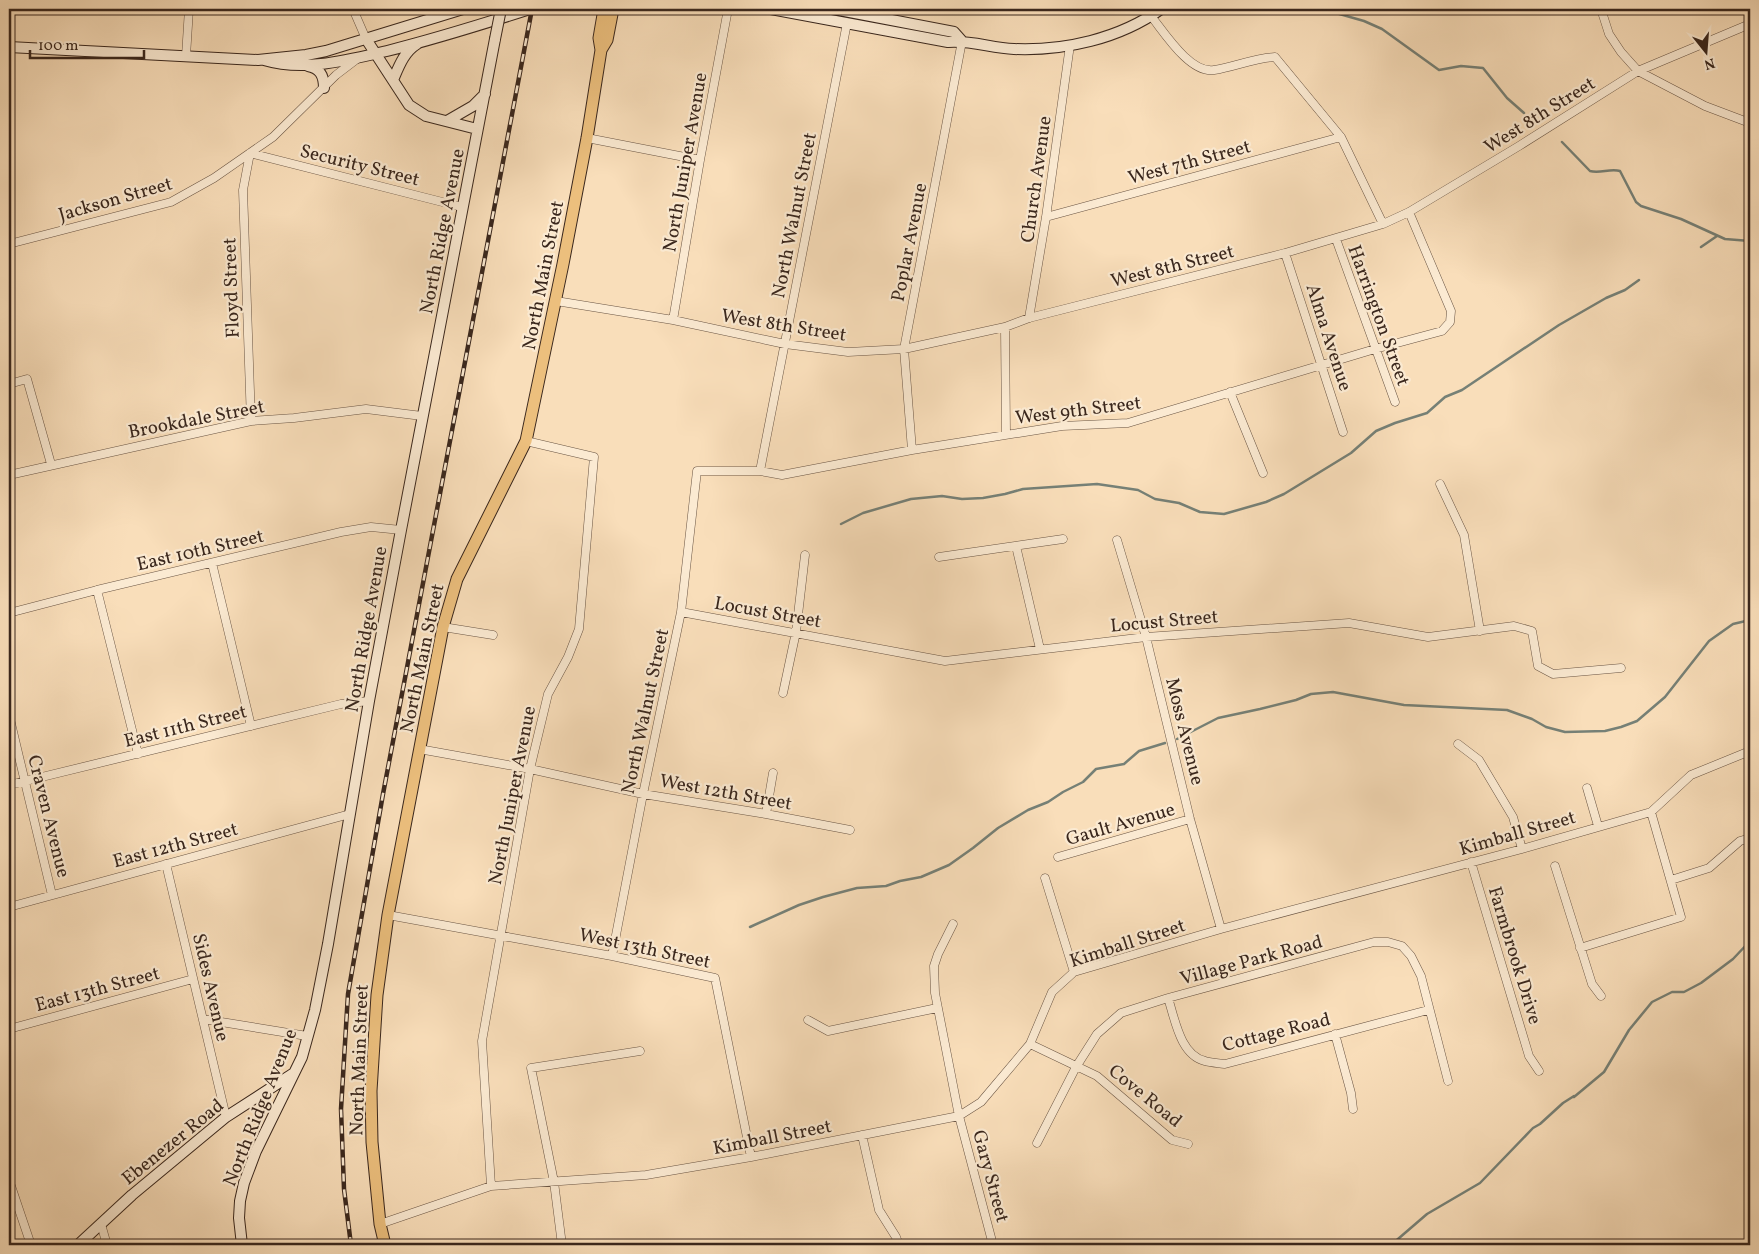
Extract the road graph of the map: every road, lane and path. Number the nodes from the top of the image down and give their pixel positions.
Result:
1 (189, 9) edge
2 (353, 9) edge
3 (463, 9) edge
4 (501, 9) edge
5 (530, 9) edge
6 (604, 9) edge
7 (612, 9) edge
8 (728, 9) edge
9 (771, 9) edge
10 (834, 9) edge
11 (1161, 9) edge
12 (1601, 9) edge
13 (876, 13) edge
14 (1151, 16) junction
15 (847, 23) junction
16 (1750, 24) edge
17 (366, 39) junction
18 (424, 41) junction
19 (962, 41) junction
20 (1070, 45) junction
21 (9, 47) edge
22 (601, 50) junction
23 (376, 53) junction
24 (186, 56) junction
25 (363, 57) junction
26 (262, 60) junction
27 (304, 65) junction
28 (1638, 71) junction
29 (393, 80) junction
30 (324, 88) junction
31 (486, 94) junction
32 (447, 121) junction
33 (1750, 123) edge
34 (478, 129) junction
35 (1341, 137) junction
36 (587, 138) junction
37 (250, 153) junction
38 (700, 160) junction
39 (462, 207) junction
40 (1409, 212) junction
41 (1046, 217) junction
42 (1383, 224) junction
43 (1336, 239) junction
44 (9, 244) edge
45 (1285, 253) junction
46 (556, 301) junction
47 (1030, 318) junction
48 (674, 320) junction
49 (1005, 327) junction
50 (785, 344) junction
51 (1375, 348) junction
52 (904, 349) junction
53 (1322, 365) junction
54 (9, 384) edge
55 (1230, 392) junction
56 (1395, 402) dead end
57 (422, 416) junction
58 (251, 421) junction
59 (1344, 432) dead end
60 (1006, 434) junction
61 (526, 440) junction
62 (912, 450) junction
63 (51, 464) junction
64 (697, 471) joint
65 (760, 471) junction
66 (1263, 473) dead end
67 (9, 475) edge
68 (1440, 484) dead end
69 (401, 530) junction
70 (1063, 539) dead end
71 (1117, 540) dead end
72 (1016, 546) junction
73 (805, 554) dead end
74 (939, 557) dead end
75 (212, 563) junction
76 (98, 590) junction
77 (680, 612) junction
78 (9, 613) edge
79 (443, 627) junction
80 (1480, 631) junction
81 (796, 632) junction
82 (494, 636) dead end
83 (1146, 637) junction
84 (1040, 649) junction
85 (1621, 668) dead end
86 (783, 693) dead end
87 (369, 701) junction
88 (9, 715) edge
89 (251, 726) junction
90 (1458, 744) dead end
91 (419, 749) junction
92 (1750, 751) edge
93 (138, 754) junction
94 (530, 769) junction
95 (773, 773) dead end
96 (25, 781) junction
97 (9, 785) edge
98 (1587, 788) dead end
99 (643, 794) junction
100 (1651, 812) junction
101 (350, 814) junction
102 (766, 814) junction
103 (1190, 820) junction
104 (1598, 826) junction
105 (850, 830) dead end
106 (1750, 838) edge
107 (1522, 849) junction
108 (1058, 857) dead end
109 (1471, 862) junction
110 (166, 864) junction
111 (1555, 866) dead end
112 (1045, 878) dead end
113 (1671, 880) junction
114 (52, 895) junction
115 (9, 907) edge
116 (388, 915) junction
117 (953, 924) dead end
118 (1221, 929) junction
119 (500, 935) junction
120 (1580, 948) junction
121 (612, 956) junction
122 (1074, 972) junction
123 (193, 979) junction
124 (1602, 996) dead end
125 (1168, 998) junction
126 (937, 1008) junction
127 (1428, 1010) junction
128 (203, 1019) junction
129 (808, 1020) dead end
130 (9, 1029) edge
131 (1335, 1034) junction
132 (307, 1036) junction
133 (1030, 1044) junction
134 (640, 1050) dead end
135 (1076, 1067) junction
136 (1539, 1071) dead end
137 (294, 1072) junction
138 (1448, 1081) dead end
139 (1353, 1109) dead end
140 (959, 1116) junction
141 (226, 1117) junction
142 (862, 1135) junction
143 (1038, 1143) dead end
144 (1188, 1144) dead end
145 (751, 1157) junction
146 (9, 1180) edge
147 (554, 1182) junction
148 (491, 1186) junction
149 (101, 1224) junction
150 (380, 1224) junction
151 (31, 1245) edge
152 (78, 1245) edge
153 (107, 1245) edge
154 (242, 1245) edge
155 (385, 1245) edge
156 (562, 1245) edge
157 (899, 1245) edge
158 (993, 1245) edge

1 - 24 street
2 - 17 street
3 - 17 street
4 - 31 street, North Ridge Avenue, bridge
5 - 18 street
6 - 22 main road
7 - 22 main road, North Main Street
8 - 38 street, North Juniper Avenue
9 - 15 street
10 - 13 street
11 - 14 street
12 - 28 street
13 - 19 street
14 - 20 street
14 - 35 street
15 - 19 street
15 - 50 street, North Walnut Street
16 - 28 street, West 8th Street
17 - 23 street
17 - 26 street
18 - 23 street
18 - 29 street
19 - 20 street
19 - 52 street, Poplar Avenue
20 - 41 street, Church Avenue
21 - 24 street
22 - 36 main road, North Main Street
23 - 25 street
23 - 29 street
24 - 26 street
25 - 27 street
25 - 30 street, Jackson Street
26 - 27 street
27 - 30 street
28 - 33 street
28 - 40 street, West 8th Street
29 - 32 street
30 - 37 street, Jackson Street
31 - 32 street
31 - 34 street, North Ridge Avenue
32 - 34 street
34 - 39 street, North Ridge Avenue
35 - 41 street, West 7th Street
35 - 42 street
36 - 38 street
36 - 46 main road, North Main Street
37 - 39 street, Security Street
37 - 44 street, Jackson Street
37 - 58 street, Floyd Street
38 - 48 street, North Juniper Avenue
39 - 57 street, North Ridge Avenue
40 - 42 street, West 8th Street
40 - 51 street, West 9th Street
41 - 47 street, Church Avenue
42 - 43 street, West 8th Street
43 - 45 street, West 8th Street
43 - 51 street, Harrington Street
45 - 47 street, West 8th Street
45 - 53 street, Alma Avenue
46 - 48 street, West 8th Street
46 - 61 main road, North Main Street
47 - 49 street, West 8th Street
48 - 50 street, West 8th Street
49 - 52 street, West 8th Street
49 - 60 street
50 - 52 street, West 8th Street
50 - 65 street, North Walnut Street
51 - 53 street, West 9th Street
51 - 56 street, Harrington Street
52 - 62 street, Poplar Avenue
53 - 55 street, West 9th Street
53 - 59 street, Alma Avenue
54 - 63 street
55 - 60 street, West 9th Street
55 - 66 street
57 - 58 street, Brookdale Street
57 - 69 street, North Ridge Avenue
58 - 63 street, Brookdale Street
60 - 62 street, West 9th Street
61 - 79 main road, North Main Street
61 - 94 street, North Juniper Avenue
62 - 65 street, West 9th Street
63 - 67 street, Brookdale Street
64 - 65 street, West 9th Street
64 - 77 street, North Walnut Street
68 - 80 street
69 - 75 street, East 10th Street
69 - 87 street, North Ridge Avenue
70 - 72 street
71 - 83 street, Moss Avenue
72 - 74 street
72 - 84 street
73 - 81 street
75 - 76 street, East 10th Street
75 - 89 street
76 - 78 street, East 10th Street
76 - 93 street
77 - 81 street, Locust Street
77 - 99 street, North Walnut Street
79 - 82 street
79 - 91 main road, North Main Street
80 - 83 street, Locust Street
80 - 85 street, Locust Street
81 - 84 street, Locust Street
81 - 86 street
83 - 84 street, Locust Street
83 - 103 street, Moss Avenue
87 - 89 street, East 11th Street
87 - 101 street, North Ridge Avenue
88 - 96 street, Craven Avenue
89 - 93 street, East 11th Street
90 - 107 street
91 - 94 street, West 12th Street
91 - 116 main road, North Main Street
92 - 100 street
93 - 96 street, East 11th Street
94 - 99 street, West 12th Street
94 - 119 street, North Juniper Avenue
95 - 102 street
96 - 97 street, East 11th Street
96 - 114 street, Craven Avenue
98 - 104 street
99 - 102 street, West 12th Street
99 - 121 street, North Walnut Street
100 - 104 street, Kimball Street
100 - 113 street
101 - 110 street, East 12th Street
101 - 132 street, North Ridge Avenue
102 - 105 street, West 12th Street
103 - 108 street, Gault Avenue
103 - 118 street, Moss Avenue
104 - 107 street, Kimball Street
106 - 113 street
107 - 109 street, Kimball Street
109 - 118 street, Kimball Street
109 - 136 street, Farmbrook Drive
110 - 114 street, East 12th Street
110 - 123 street, Sides Avenue
111 - 120 street
112 - 122 street
113 - 120 street
114 - 115 street, East 12th Street
116 - 119 street, West 13th Street
116 - 150 main road, North Main Street
117 - 126 street, Gary Street
118 - 122 street, Kimball Street
119 - 121 street, West 13th Street
119 - 148 street, North Juniper Avenue
120 - 124 street
121 - 145 street, West 13th Street
122 - 133 street, Kimball Street
123 - 128 street, Sides Avenue
123 - 130 street, East 13th Street
125 - 127 street, Village Park Road
125 - 131 street, Cottage Road
125 - 135 street, Village Park Road
126 - 129 street
126 - 140 street, Gary Street
127 - 131 street, Cottage Road
127 - 138 street, Village Park Road
128 - 132 street
128 - 141 street, Sides Avenue
131 - 139 street
132 - 137 street, North Ridge Avenue
133 - 135 street, Cove Road
133 - 140 street, Kimball Street
134 - 147 street
135 - 143 street, Village Park Road
135 - 144 street, Cove Road
137 - 141 street, Ebenezer Road
137 - 154 street, North Ridge Avenue
140 - 142 street, Kimball Street
140 - 158 street, Gary Street
141 - 149 street, Ebenezer Road
142 - 145 street, Kimball Street
142 - 157 street
145 - 147 street, Kimball Street
146 - 151 street
147 - 148 street, Kimball Street
147 - 156 street
148 - 150 street, Kimball Street
149 - 152 street, Ebenezer Road
149 - 153 street
150 - 155 main road, North Main Street

